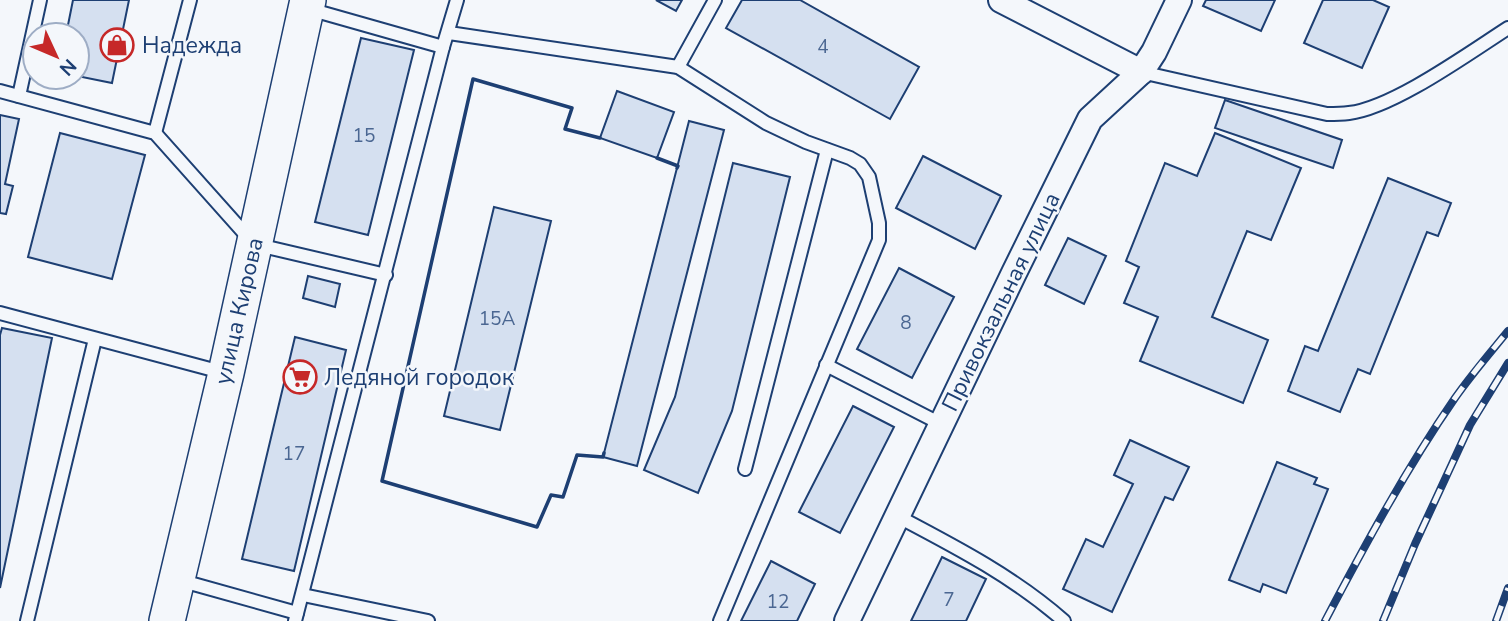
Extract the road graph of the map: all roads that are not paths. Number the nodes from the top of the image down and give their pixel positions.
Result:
1 (40, 0) edge
2 (190, 0) edge
3 (457, 0) edge
4 (715, 0) edge
5 (1001, 0) edge
6 (1179, 0) edge
7 (307, 4) edge
8 (1508, 28) edge
9 (449, 33) junction
10 (443, 47) junction
11 (678, 66) junction
12 (1140, 72) junction
13 (0, 91) edge
14 (19, 96) junction
15 (155, 133) junction
16 (827, 150) junction
17 (254, 244) junction
18 (386, 275) junction
19 (0, 313) edge
20 (95, 339) junction
21 (827, 365) junction
22 (226, 373) junction
23 (941, 424) junction
24 (745, 469) dead end
25 (897, 516) junction
26 (177, 579) junction
27 (303, 595) junction
28 (296, 617) edge
29 (27, 621) edge
30 (167, 621) edge
31 (428, 621) edge
32 (720, 621) edge
33 (847, 621) edge
34 (1064, 621) edge

1 - 14 lane
2 - 15 lane
3 - 9 lane
4 - 11 lane
5 - 12 street
6 - 12 street, Привокзальная улица
7 - 10 lane
7 - 17 main road, улица Кирова
8 - 12 lane
9 - 10 lane
9 - 11 lane
10 - 18 lane
11 - 16 lane
12 - 23 street, Привокзальная улица
13 - 14 lane
14 - 15 lane
15 - 17 lane
16 - 21 lane
16 - 24 lane
17 - 18 lane
17 - 22 main road, улица Кирова
18 - 27 lane
19 - 20 lane
20 - 22 lane
20 - 29 lane
21 - 23 lane
21 - 32 lane
22 - 26 main road, улица Кирова
23 - 25 street, Привокзальная улица
25 - 33 street, Привокзальная улица
25 - 34 lane
26 - 28 lane
26 - 30 main road, улица Кирова
27 - 28 lane
27 - 31 lane

